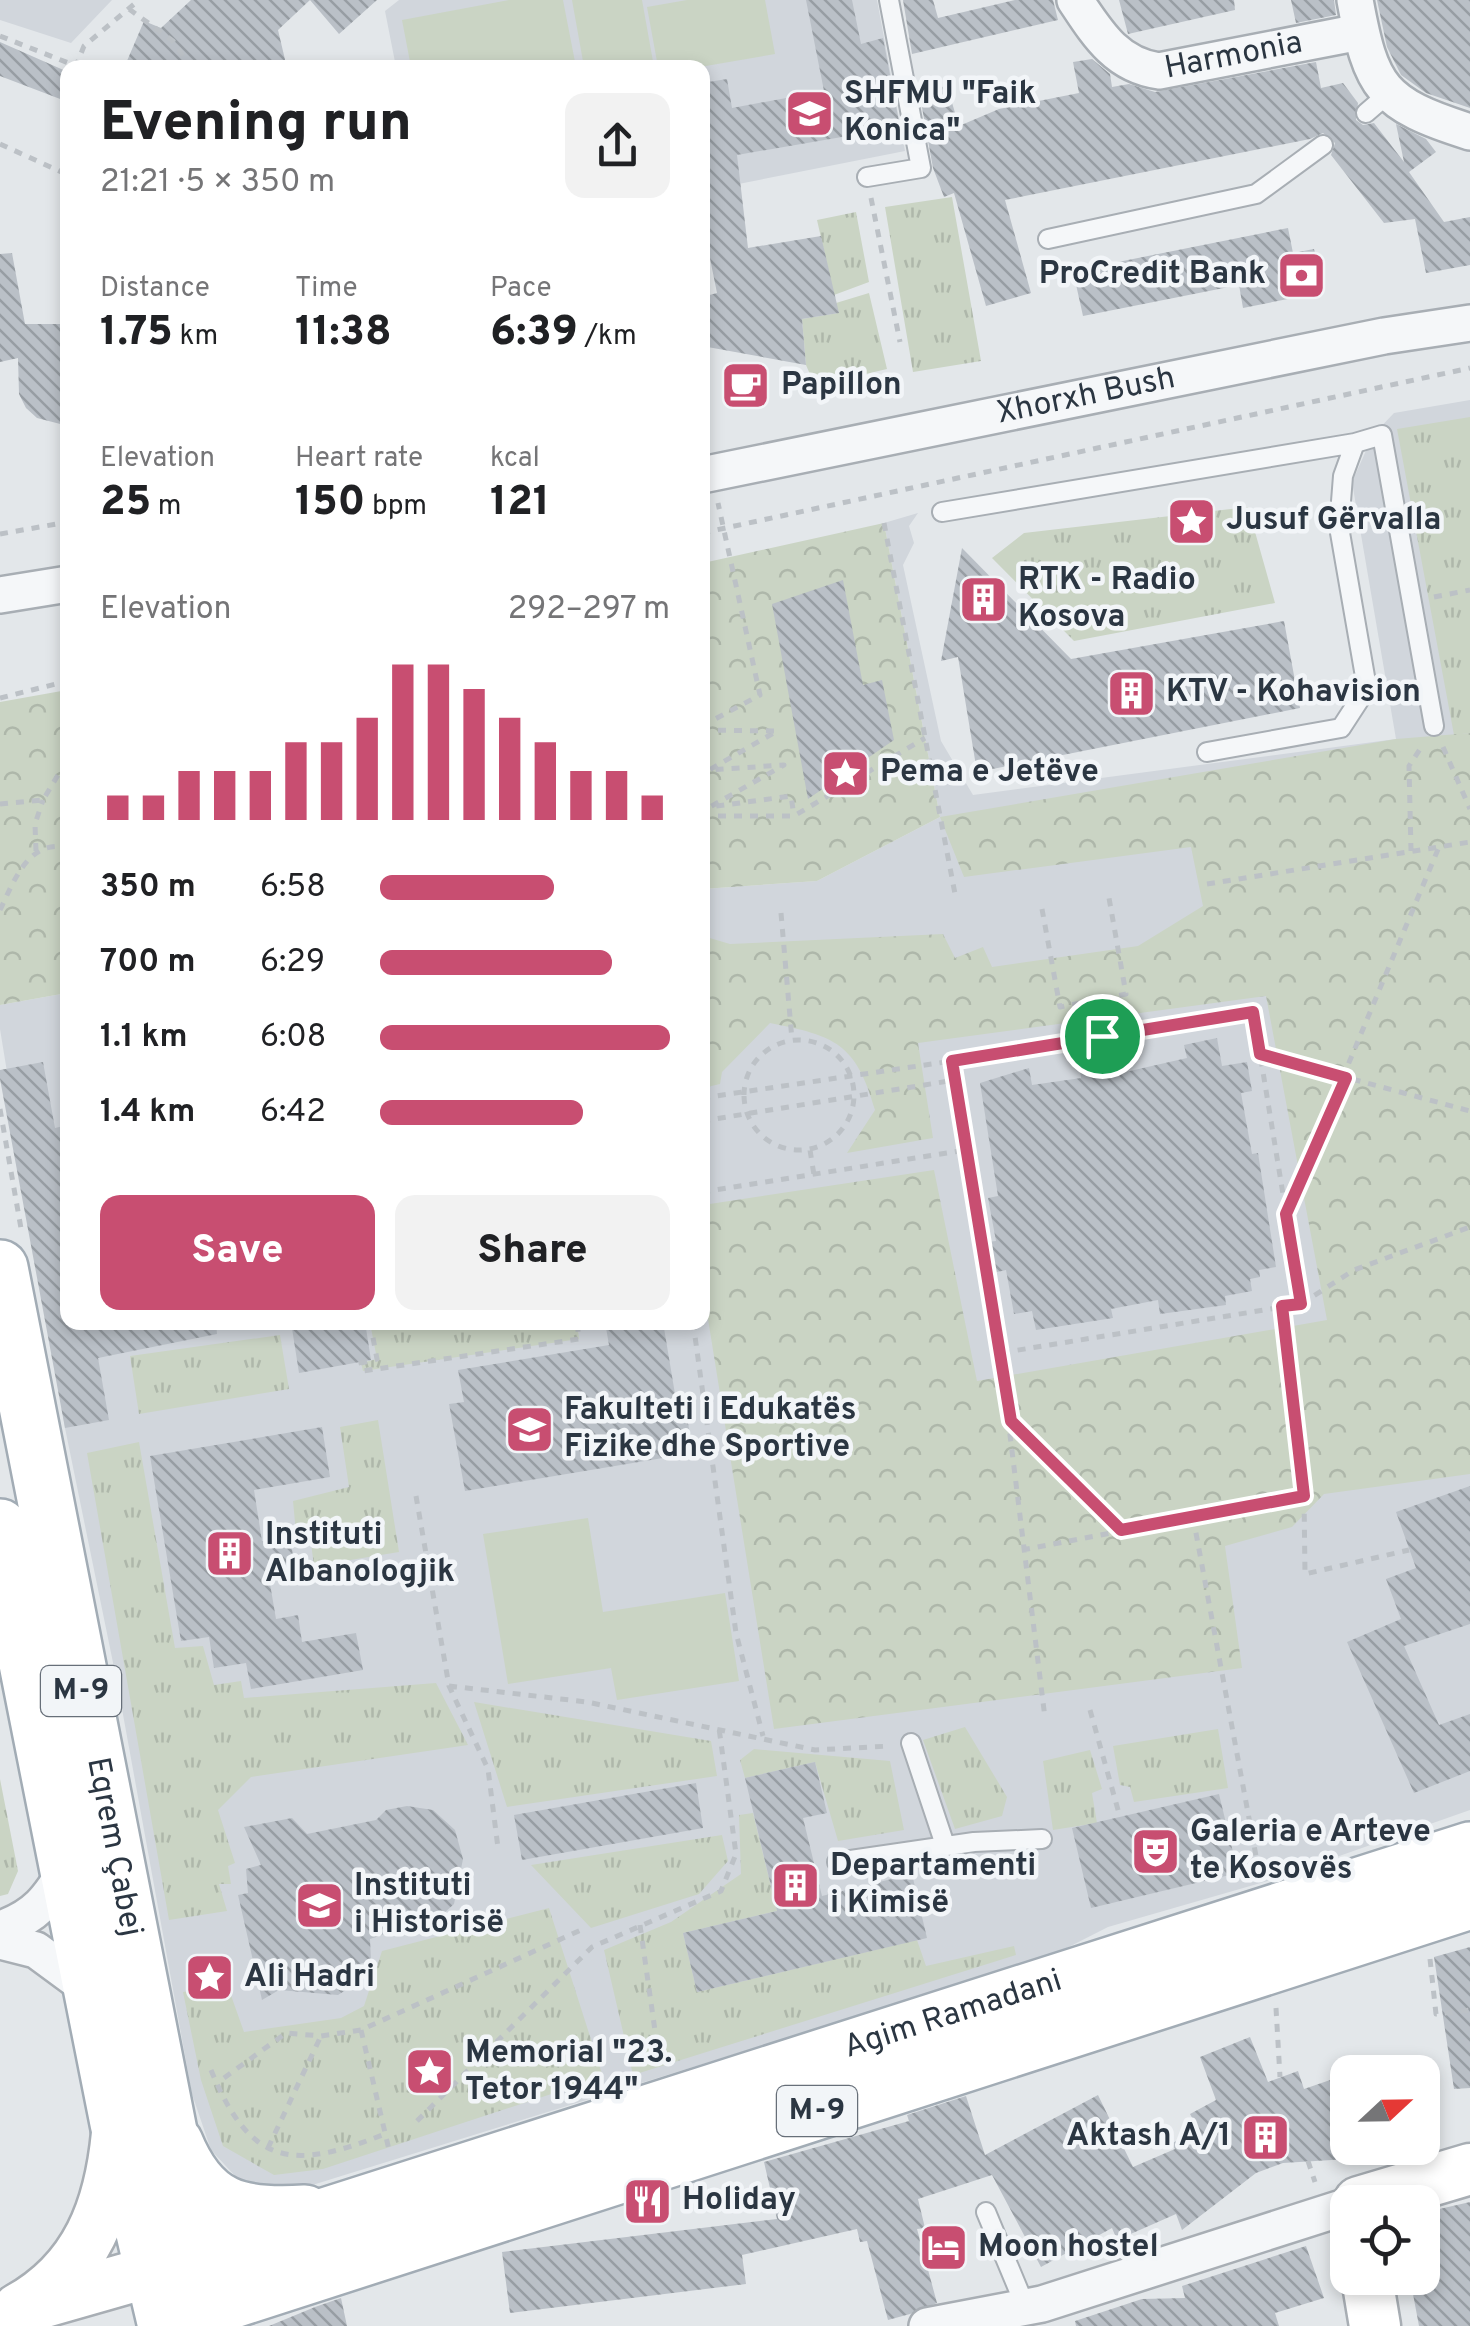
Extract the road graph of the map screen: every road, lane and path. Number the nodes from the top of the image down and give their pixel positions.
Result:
1 (139, 0) edge
2 (889, 0) edge
3 (1075, 0) edge
4 (128, 9) junction
5 (1358, 16) edge
6 (0, 36) edge
7 (61, 60) edge
8 (78, 60) edge
9 (186, 60) edge
10 (1470, 132) edge
11 (0, 144) edge
12 (1322, 145) dead end
13 (60, 171) edge
14 (867, 177) joint
15 (1048, 239) dead end
16 (1470, 323) edge
17 (900, 342) dead end
18 (1470, 368) edge
19 (1355, 443) junction
20 (710, 473) edge
21 (710, 484) edge
22 (942, 512) dead end
23 (60, 523) edge
24 (884, 523) dead end
25 (723, 528) junction
26 (710, 531) edge
27 (0, 534) edge
28 (60, 585) edge
29 (1470, 590) edge
30 (0, 595) edge
31 (1412, 601) junction
32 (60, 684) edge
33 (0, 698) edge
34 (710, 723) edge
35 (1434, 726) junction
36 (710, 728) edge
37 (925, 738) junction
38 (1207, 752) dead end
39 (710, 769) edge
40 (710, 770) edge
41 (60, 774) edge
42 (43, 800) junction
43 (0, 804) edge
44 (710, 807) edge
45 (710, 807) edge
46 (1470, 809) edge
47 (710, 816) edge
48 (794, 816) junction
49 (1470, 842) edge
50 (60, 846) edge
51 (1439, 847) junction
52 (1410, 851) junction
53 (36, 852) junction
54 (1207, 884) dead end
55 (1109, 898) dead end
56 (956, 899) dead end
57 (1042, 909) dead end
58 (0, 910) edge
59 (782, 913) dead end
60 (1096, 1000) junction
61 (1102, 1036) junction
62 (792, 1041) junction
63 (1260, 1054) junction
64 (952, 1061) junction
65 (851, 1078) junction
66 (1346, 1078) junction
67 (954, 1080) junction
68 (744, 1092) junction
69 (710, 1097) edge
70 (854, 1098) junction
71 (1470, 1112) edge
72 (747, 1114) junction
73 (710, 1119) edge
74 (810, 1150) junction
75 (966, 1150) junction
76 (814, 1175) junction
77 (710, 1191) edge
78 (1286, 1214) junction
79 (1470, 1227) edge
80 (0, 1268) edge
81 (1301, 1304) junction
82 (1282, 1306) junction
83 (372, 1330) edge
84 (578, 1330) edge
85 (694, 1330) edge
86 (1000, 1353) junction
87 (1011, 1421) junction
88 (416, 1496) dead end
89 (1304, 1496) junction
90 (1192, 1516) junction
91 (0, 1528) edge
92 (1121, 1530) junction
93 (1022, 1550) junction
94 (1409, 1550) dead end
95 (9, 1622) edge
96 (449, 1686) junction
97 (1090, 1710) dead end
98 (1045, 1718) dead end
99 (719, 1728) junction
100 (764, 1736) junction
101 (911, 1743) joint
102 (1120, 1817) dead end
103 (1042, 1839) dead end
104 (945, 1845) junction
105 (498, 1848) dead end
106 (1470, 1850) edge
107 (837, 1862) dead end
108 (68, 1867) junction
109 (1470, 1901) edge
110 (640, 1925) junction
111 (0, 1929) edge
112 (583, 1929) dead end
113 (1268, 1939) junction
114 (0, 1941) edge
115 (1432, 1975) dead end
116 (93, 1992) junction
117 (1470, 2010) edge
118 (361, 2030) junction
119 (321, 2036) junction
120 (479, 2058) junction
121 (211, 2070) dead end
122 (224, 2078) dead end
123 (1280, 2078) dead end
124 (662, 2084) dead end
125 (492, 2101) dead end
126 (141, 2119) junction
127 (416, 2121) dead end
128 (268, 2148) junction
129 (1470, 2169) edge
130 (1416, 2185) edge
131 (348, 2210) junction
132 (986, 2212) dead end
133 (1330, 2212) edge
134 (1370, 2295) edge
135 (187, 2308) edge
136 (9, 2311) edge
137 (1038, 2313) edge
138 (927, 2326) edge
139 (1375, 2326) edge

1 - 4 path
2 - 14 lane
3 - 5 street, Harmonia
4 - 8 path
4 - 9 path
5 - 10 street
6 - 7 path
11 - 13 path
12 - 15 lane
14 - 17 path
16 - 20 street, Xhorxh Bush
18 - 25 path
19 - 22 lane
19 - 31 lane
19 - 38 lane
21 - 25 path
23 - 27 path
24 - 37 path
25 - 26 path
25 - 34 path
28 - 30 street
29 - 31 path
31 - 35 lane
32 - 33 path
35 - 46 path
35 - 52 path
36 - 39 path
37 - 48 path
37 - 56 path
40 - 45 path
41 - 42 path
42 - 43 path
42 - 53 path
44 - 48 path
47 - 48 path
49 - 51 path
50 - 53 path
51 - 52 path
51 - 66 path
52 - 54 path
53 - 58 path
55 - 60 path
57 - 60 path
59 - 62 path
60 - 61 path
61 - 63 path
61 - 64 path
62 - 65 path
62 - 68 path
63 - 66 path
63 - 78 path
64 - 65 path
64 - 67 path
65 - 68 path
65 - 70 path
66 - 71 path
66 - 78 path
67 - 70 path
67 - 75 path
68 - 69 path
68 - 72 path
70 - 72 path
70 - 74 path
72 - 73 path
72 - 74 path
74 - 76 path
75 - 76 path
75 - 86 path
76 - 77 path
78 - 81 path
79 - 81 path
80 - 126 main road, Eqrem Çabej / M-9
81 - 82 path
82 - 86 path
82 - 89 path
83 - 84 path
85 - 100 path
86 - 87 path
87 - 92 path
87 - 93 path
88 - 96 path
89 - 90 path
89 - 94 path
90 - 92 path
90 - 113 path
91 - 95 main road, Eqrem Çabej / M-9
92 - 93 path
93 - 98 path
95 - 108 main road, Eqrem Çabej / M-9
96 - 99 path
96 - 105 path
97 - 102 path
99 - 100 path
99 - 110 path
100 - 101 path
101 - 104 lane
103 - 104 lane
104 - 107 lane
106 - 113 main road, Agim Ramadani / M-9
108 - 111 street
108 - 116 main road, Eqrem Çabej / M-9
109 - 113 main road, Agim Ramadani / M-9
110 - 120 path
110 - 124 path
112 - 118 path
113 - 123 path
113 - 131 main road, Agim Ramadani / M-9
113 - 135 main road, Agim Ramadani / M-9
114 - 116 street
115 - 117 path
116 - 126 main road, Eqrem Çabej / M-9
118 - 119 path
118 - 128 path
119 - 122 path
119 - 128 path
120 - 125 path
120 - 127 path
121 - 128 path
126 - 131 main road
126 - 135 main road, Eqrem Çabej / M-9
126 - 136 main road
129 - 130 main road
131 - 135 main road, Agim Ramadani / M-9
132 - 137 lane
133 - 137 street
134 - 139 main road
135 - 136 main road
137 - 138 street

